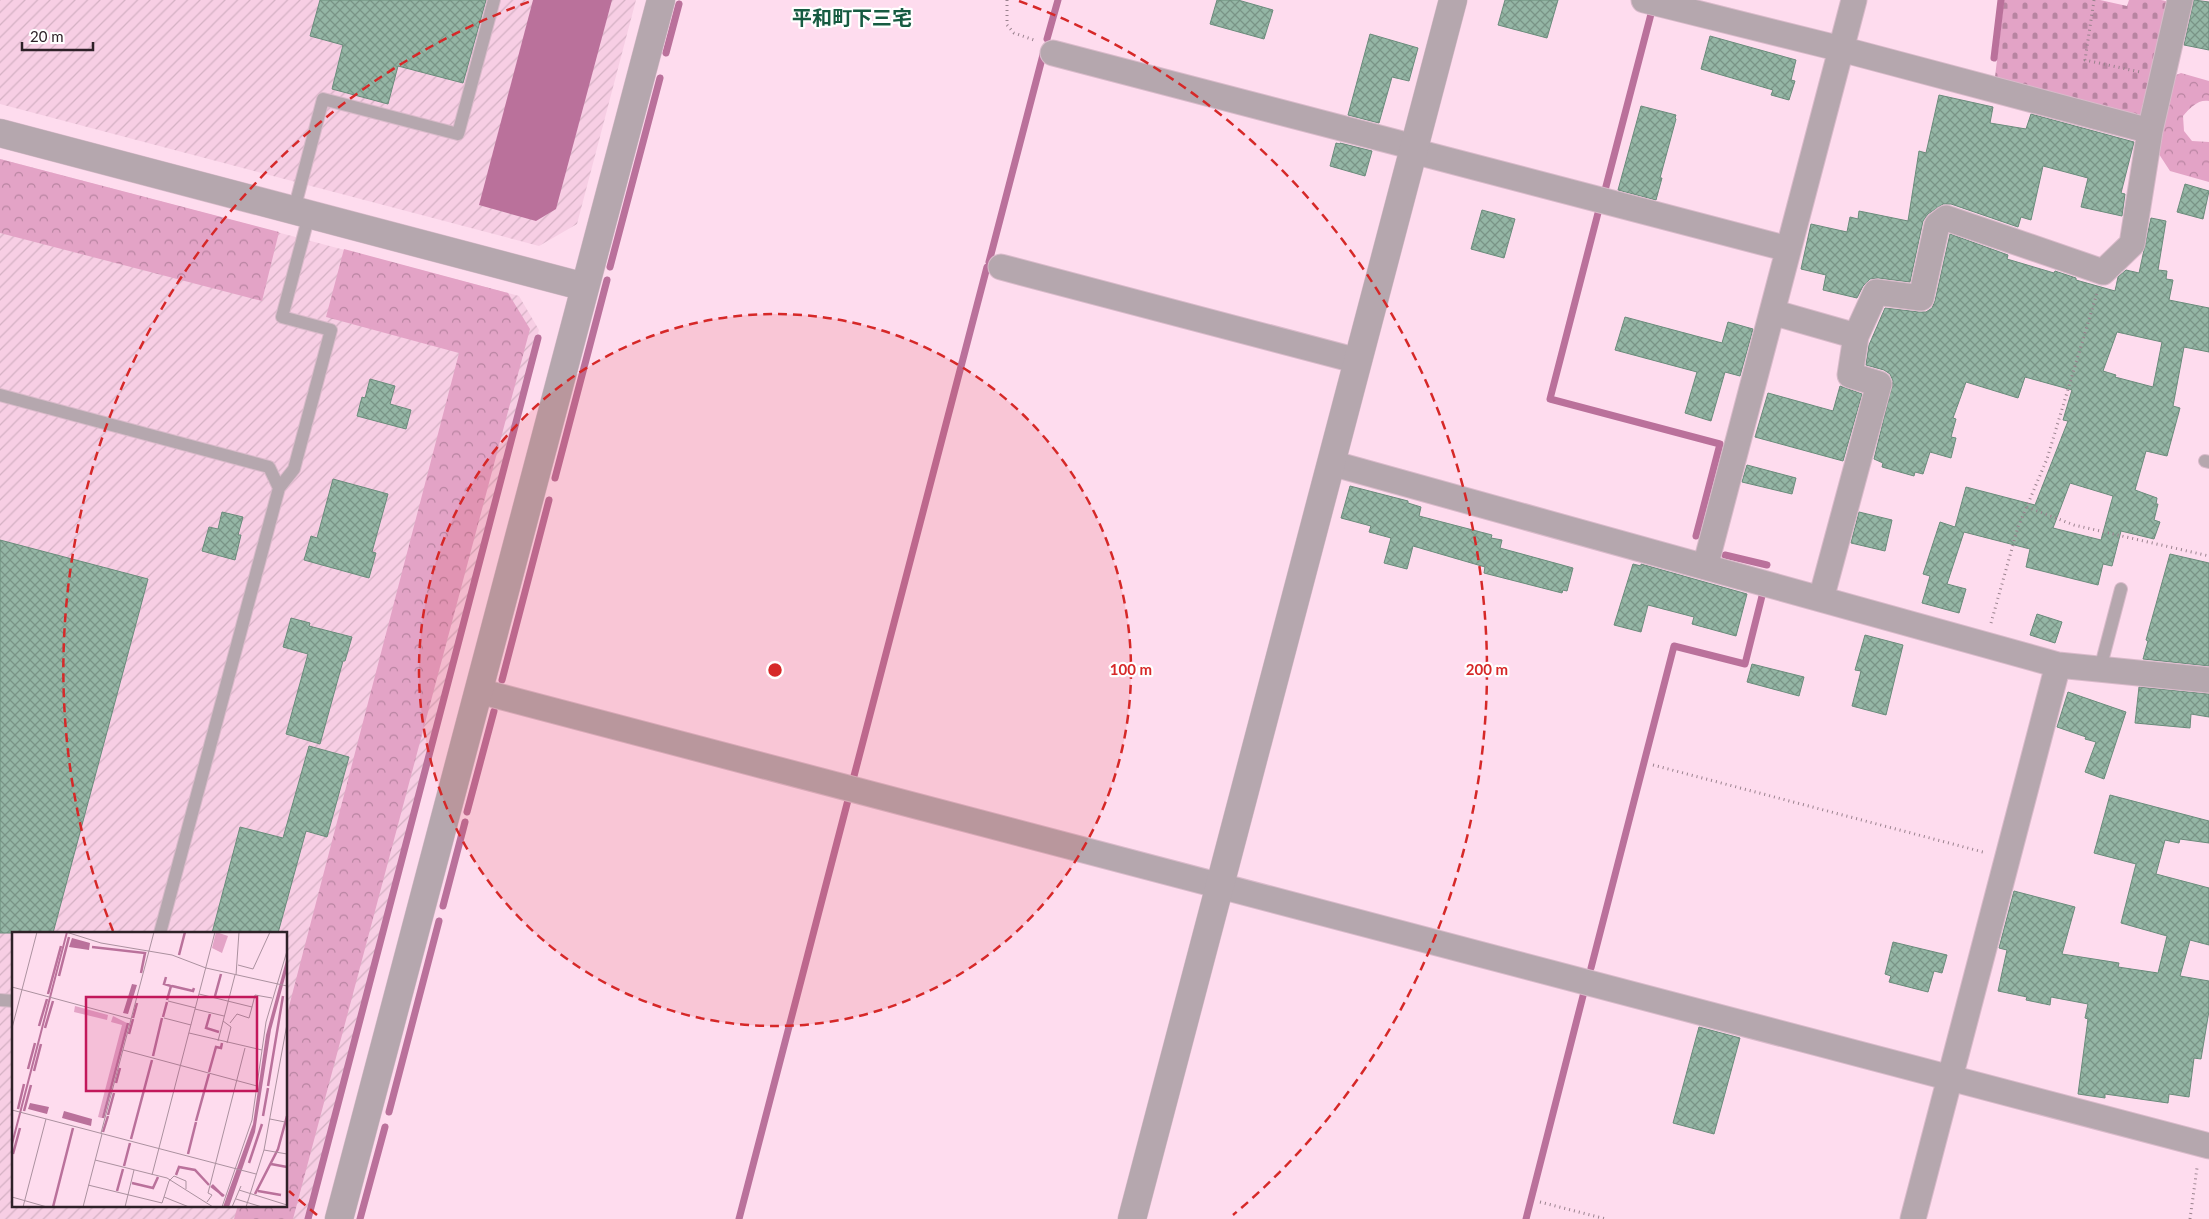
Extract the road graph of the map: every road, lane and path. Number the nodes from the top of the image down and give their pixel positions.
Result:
1 (494, 0) edge
2 (661, 0) edge
3 (1007, 0) edge
4 (1453, 0) edge
5 (1644, 0) edge
6 (1854, 0) edge
7 (2094, 0) edge
8 (2180, 0) edge
9 (1841, 50) junction
10 (1053, 53) joint
11 (2162, 78) junction
12 (2150, 131) junction
13 (0, 133) edge
14 (1413, 149) junction
15 (301, 212) junction
16 (1788, 249) junction
17 (1001, 267) dead end
18 (2103, 272) junction
19 (585, 287) junction
20 (1772, 312) junction
21 (1856, 336) junction
22 (1358, 361) junction
23 (0, 395) edge
24 (1331, 463) junction
25 (279, 488) junction
26 (2027, 507) junction
27 (2209, 556) edge
28 (1705, 567) junction
29 (2121, 589) dead end
30 (1821, 599) junction
31 (1985, 645) junction
32 (2058, 665) junction
33 (2100, 669) junction
34 (2209, 680) edge
35 (479, 691) junction
36 (1653, 765) dead end
37 (2007, 858) junction
38 (1220, 886) junction
39 (160, 932) edge
40 (1949, 1078) junction
41 (2205, 1145) edge
42 (1540, 1202) dead end
43 (339, 1219) edge
44 (1132, 1219) edge
45 (1606, 1219) edge
46 (1913, 1219) edge
47 (2190, 1219) edge

1 - 15 lane
2 - 19 street
3 - 10 path
4 - 14 street
5 - 9 street
6 - 9 street
7 - 11 path
8 - 11 street
9 - 12 street
9 - 16 street
10 - 14 street
11 - 12 street
12 - 18 street
13 - 15 street
14 - 16 street
14 - 22 street
15 - 19 street
15 - 25 lane
16 - 20 street
17 - 22 street
18 - 21 street
18 - 26 path
19 - 35 street
20 - 21 street
20 - 28 street
21 - 30 street
22 - 24 street
23 - 25 lane
24 - 28 street
24 - 38 street
25 - 39 lane
26 - 27 path
26 - 31 path
28 - 30 street
29 - 33 lane
30 - 31 street
31 - 32 street
32 - 33 street
32 - 37 street
33 - 34 street
35 - 38 street
35 - 43 street
36 - 37 path
37 - 40 street
38 - 40 street
38 - 44 street
40 - 41 street
40 - 46 street
41 - 47 path
42 - 45 path

